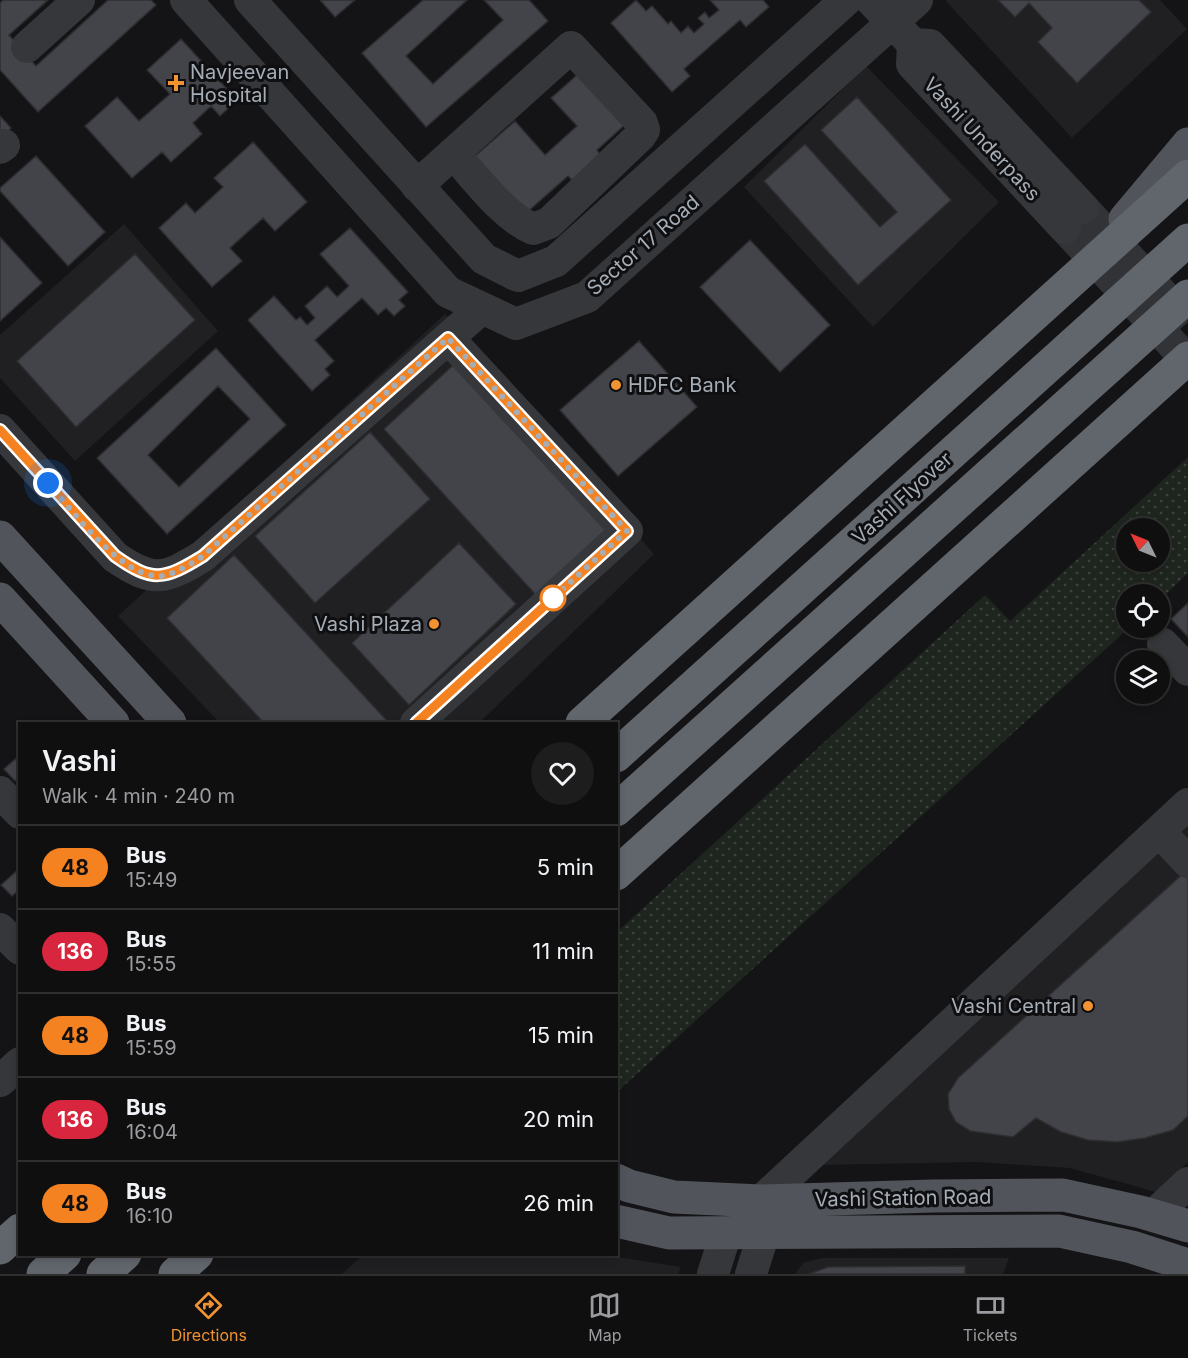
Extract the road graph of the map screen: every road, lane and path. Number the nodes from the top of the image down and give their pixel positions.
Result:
1 (79, 0) edge
2 (186, 0) edge
3 (846, 0) edge
4 (917, 0) edge
5 (256, 7) edge
6 (892, 22) edge
7 (227, 45) junction
8 (27, 47) dead end
9 (1188, 144) edge
10 (453, 153) junction
11 (1188, 176) edge
12 (417, 186) junction
13 (575, 198) junction
14 (1074, 218) tunnel mouth
15 (599, 222) junction
16 (1188, 240) edge
17 (518, 276) junction
18 (1075, 278) junction
19 (1188, 296) edge
20 (482, 308) junction
21 (516, 324) junction
22 (448, 338) junction
23 (1180, 370) edge
24 (0, 430) edge
25 (0, 537) edge
26 (0, 599) edge
27 (1163, 644) dead end
28 (1188, 670) edge
29 (112, 722) edge
30 (169, 722) edge
31 (417, 722) edge
32 (583, 722) edge
33 (618, 754) edge
34 (1188, 804) edge
35 (618, 808) edge
36 (1159, 831) junction
37 (1188, 862) edge
38 (618, 872) edge
39 (0, 929) edge
40 (18, 947) edge
41 (18, 1065) edge
42 (0, 1081) edge
43 (618, 1181) edge
44 (1188, 1183) edge
45 (933, 1196) junction
46 (1154, 1215) junction
47 (763, 1217) junction
48 (618, 1221) edge
49 (1188, 1226) edge
50 (18, 1232) edge
51 (935, 1232) junction
52 (726, 1233) junction
53 (0, 1248) edge
54 (63, 1256) edge
55 (123, 1256) edge
56 (195, 1256) edge
57 (1188, 1265) edge
58 (43, 1274) edge
59 (103, 1274) edge
60 (175, 1274) edge
61 (713, 1274) edge
62 (751, 1274) edge

1 - 8 street
2 - 7 street
3 - 15 street
4 - 6 street, Sector 17 Road
5 - 7 street
5 - 12 street
6 - 14 street, Vashi Underpass
6 - 21 street, Sector 17 Road
7 - 20 street
9 - 18 main road
10 - 12 street
10 - 13 street
10 - 13 street
11 - 18 highway
12 - 17 street
13 - 15 street
15 - 17 street
16 - 33 highway, Vashi Flyover, bridge
17 - 21 street
18 - 32 highway
19 - 35 highway, Vashi Flyover, bridge
20 - 21 street
20 - 22 street
22 - 24 street
22 - 31 street
23 - 38 highway
25 - 30 main road
26 - 29 main road
27 - 28 street
34 - 36 street
36 - 37 street
36 - 47 street
39 - 40 street
41 - 42 street
43 - 47 main road, Vashi Station Road
44 - 46 street
45 - 46 main road, Vashi Station Road
45 - 47 main road, Vashi Station Road
45 - 51 main road
46 - 49 main road, Vashi Station Road
47 - 51 main road, Vashi Station Road
47 - 52 main road, Vashi Station Road
47 - 62 street
48 - 52 main road, Vashi Station Road
50 - 53 highway
51 - 57 main road, Vashi Station Road
52 - 61 street
54 - 58 highway
55 - 59 highway
56 - 60 highway

